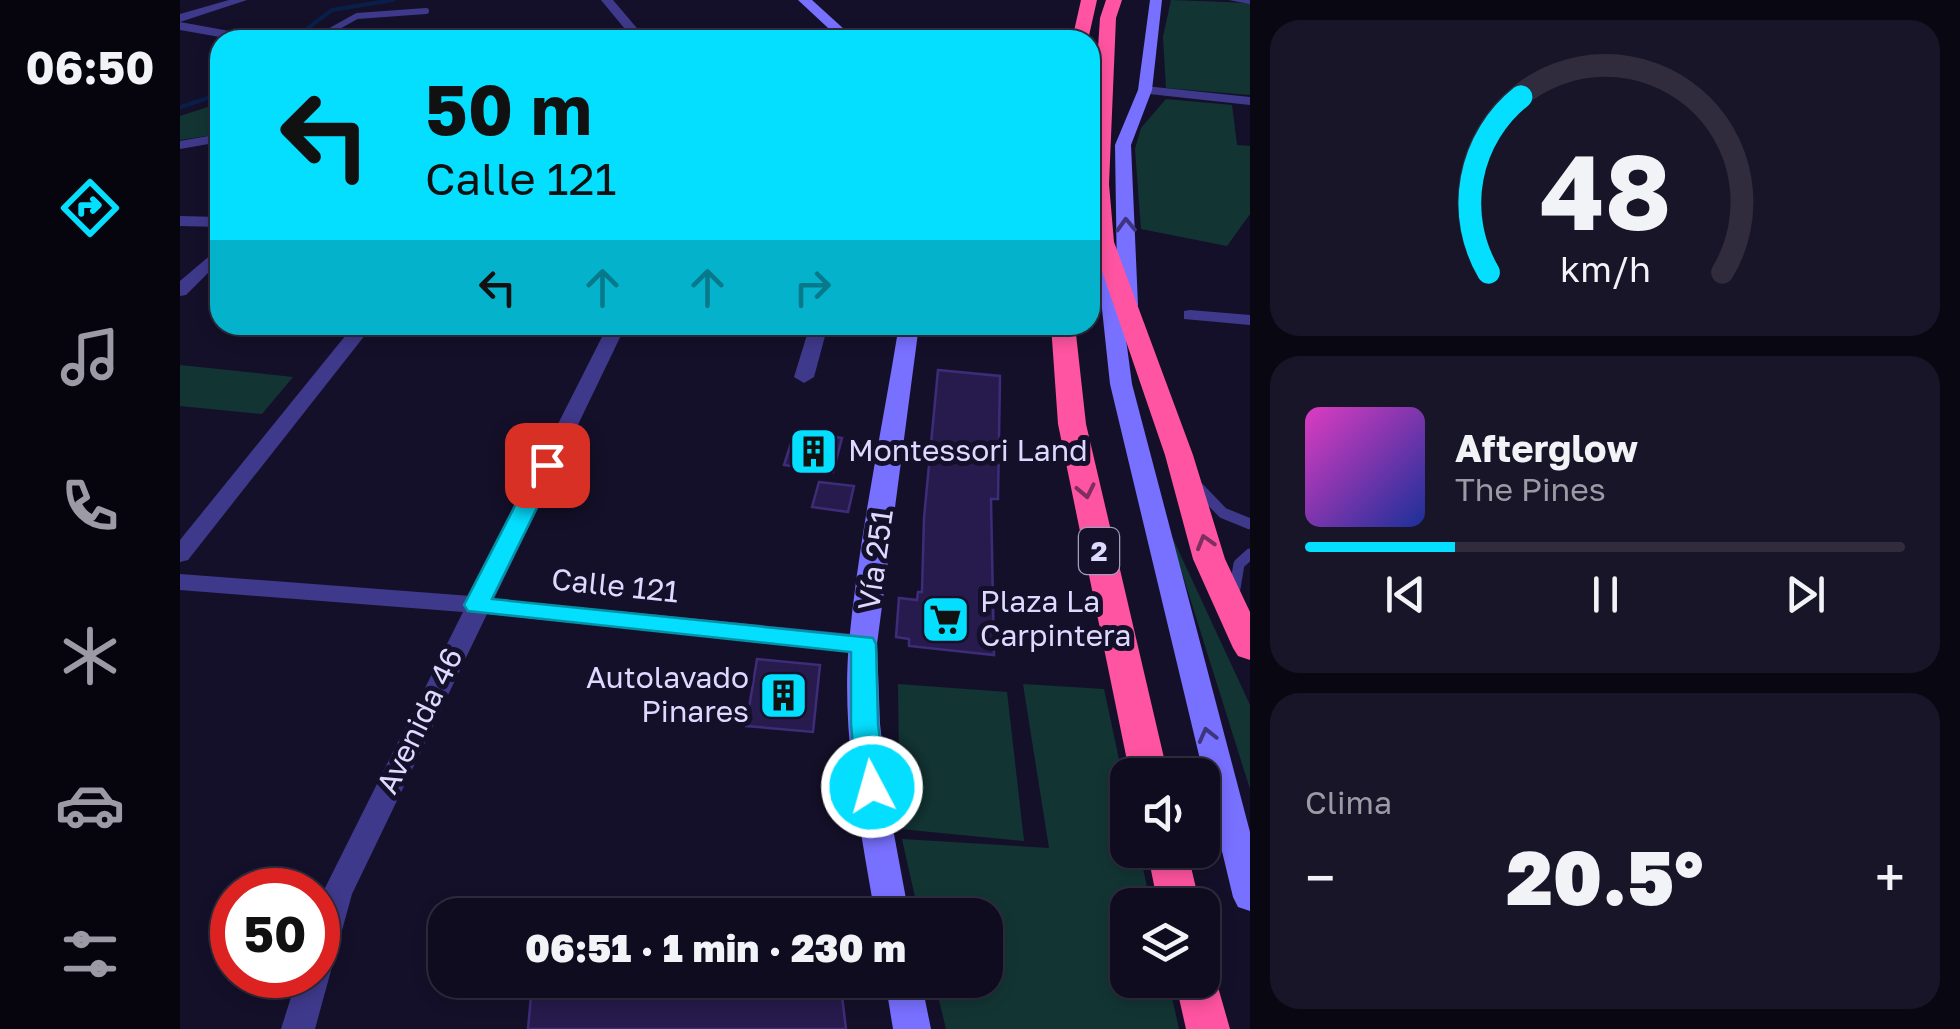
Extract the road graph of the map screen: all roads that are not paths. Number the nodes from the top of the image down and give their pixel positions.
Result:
1 (241, 0) edge
2 (607, 0) edge
3 (804, 0) edge
4 (1089, 0) edge
5 (1114, 0) edge
6 (1156, 0) edge
7 (1235, 0) edge
8 (1250, 1) edge
9 (426, 10) dead end
10 (180, 22) edge
11 (326, 30) edge
12 (632, 30) edge
13 (838, 30) edge
14 (1082, 30) edge
15 (210, 33) edge
16 (1144, 90) junction
17 (1250, 101) edge
18 (210, 140) edge
19 (180, 145) edge
20 (1123, 145) junction
21 (1100, 166) edge
22 (1100, 182) edge
23 (1100, 198) edge
24 (180, 221) edge
25 (210, 222) edge
26 (1103, 242) junction
27 (210, 262) edge
28 (180, 291) edge
29 (1128, 305) junction
30 (1190, 315) dead end
31 (1250, 320) edge
32 (356, 335) edge
33 (613, 335) edge
34 (816, 335) edge
35 (908, 335) edge
36 (1065, 335) edge
37 (804, 377) dead end
38 (1179, 455) junction
39 (1250, 524) edge
40 (180, 554) edge
41 (1250, 554) edge
42 (180, 582) edge
43 (476, 605) junction
44 (1246, 640) edge
45 (864, 644) junction
46 (1146, 758) edge
47 (340, 888) edge
48 (1250, 897) edge
49 (889, 898) edge
50 (307, 998) edge
51 (906, 998) edge
52 (1201, 998) edge
53 (298, 1029) edge
54 (912, 1029) edge
55 (1208, 1029) edge

1 - 10 street
2 - 12 street
3 - 13 main road
4 - 14 highway
5 - 21 highway
6 - 16 main road
7 - 8 street
9 - 11 lane
10 - 15 street
16 - 17 street
16 - 20 main road
18 - 19 street
20 - 22 highway
29 -> 20 main road
23 - 26 highway
24 - 25 street
26 - 29 highway
48 -> 26 main road
27 - 28 street
29 - 38 highway
30 - 31 street
32 - 40 street
33 - 43 street, Avenida 46
34 - 37 street
35 - 45 main road, Vía 251
36 -> 46 highway, 2
38 - 39 lane
44 -> 38 highway
41 - 44 lane
42 - 43 street, Calle 121
43 - 45 street, Calle 121
43 - 47 street, Avenida 46
45 - 49 main road, Vía 251
50 - 53 street
51 - 54 main road
52 - 55 highway

